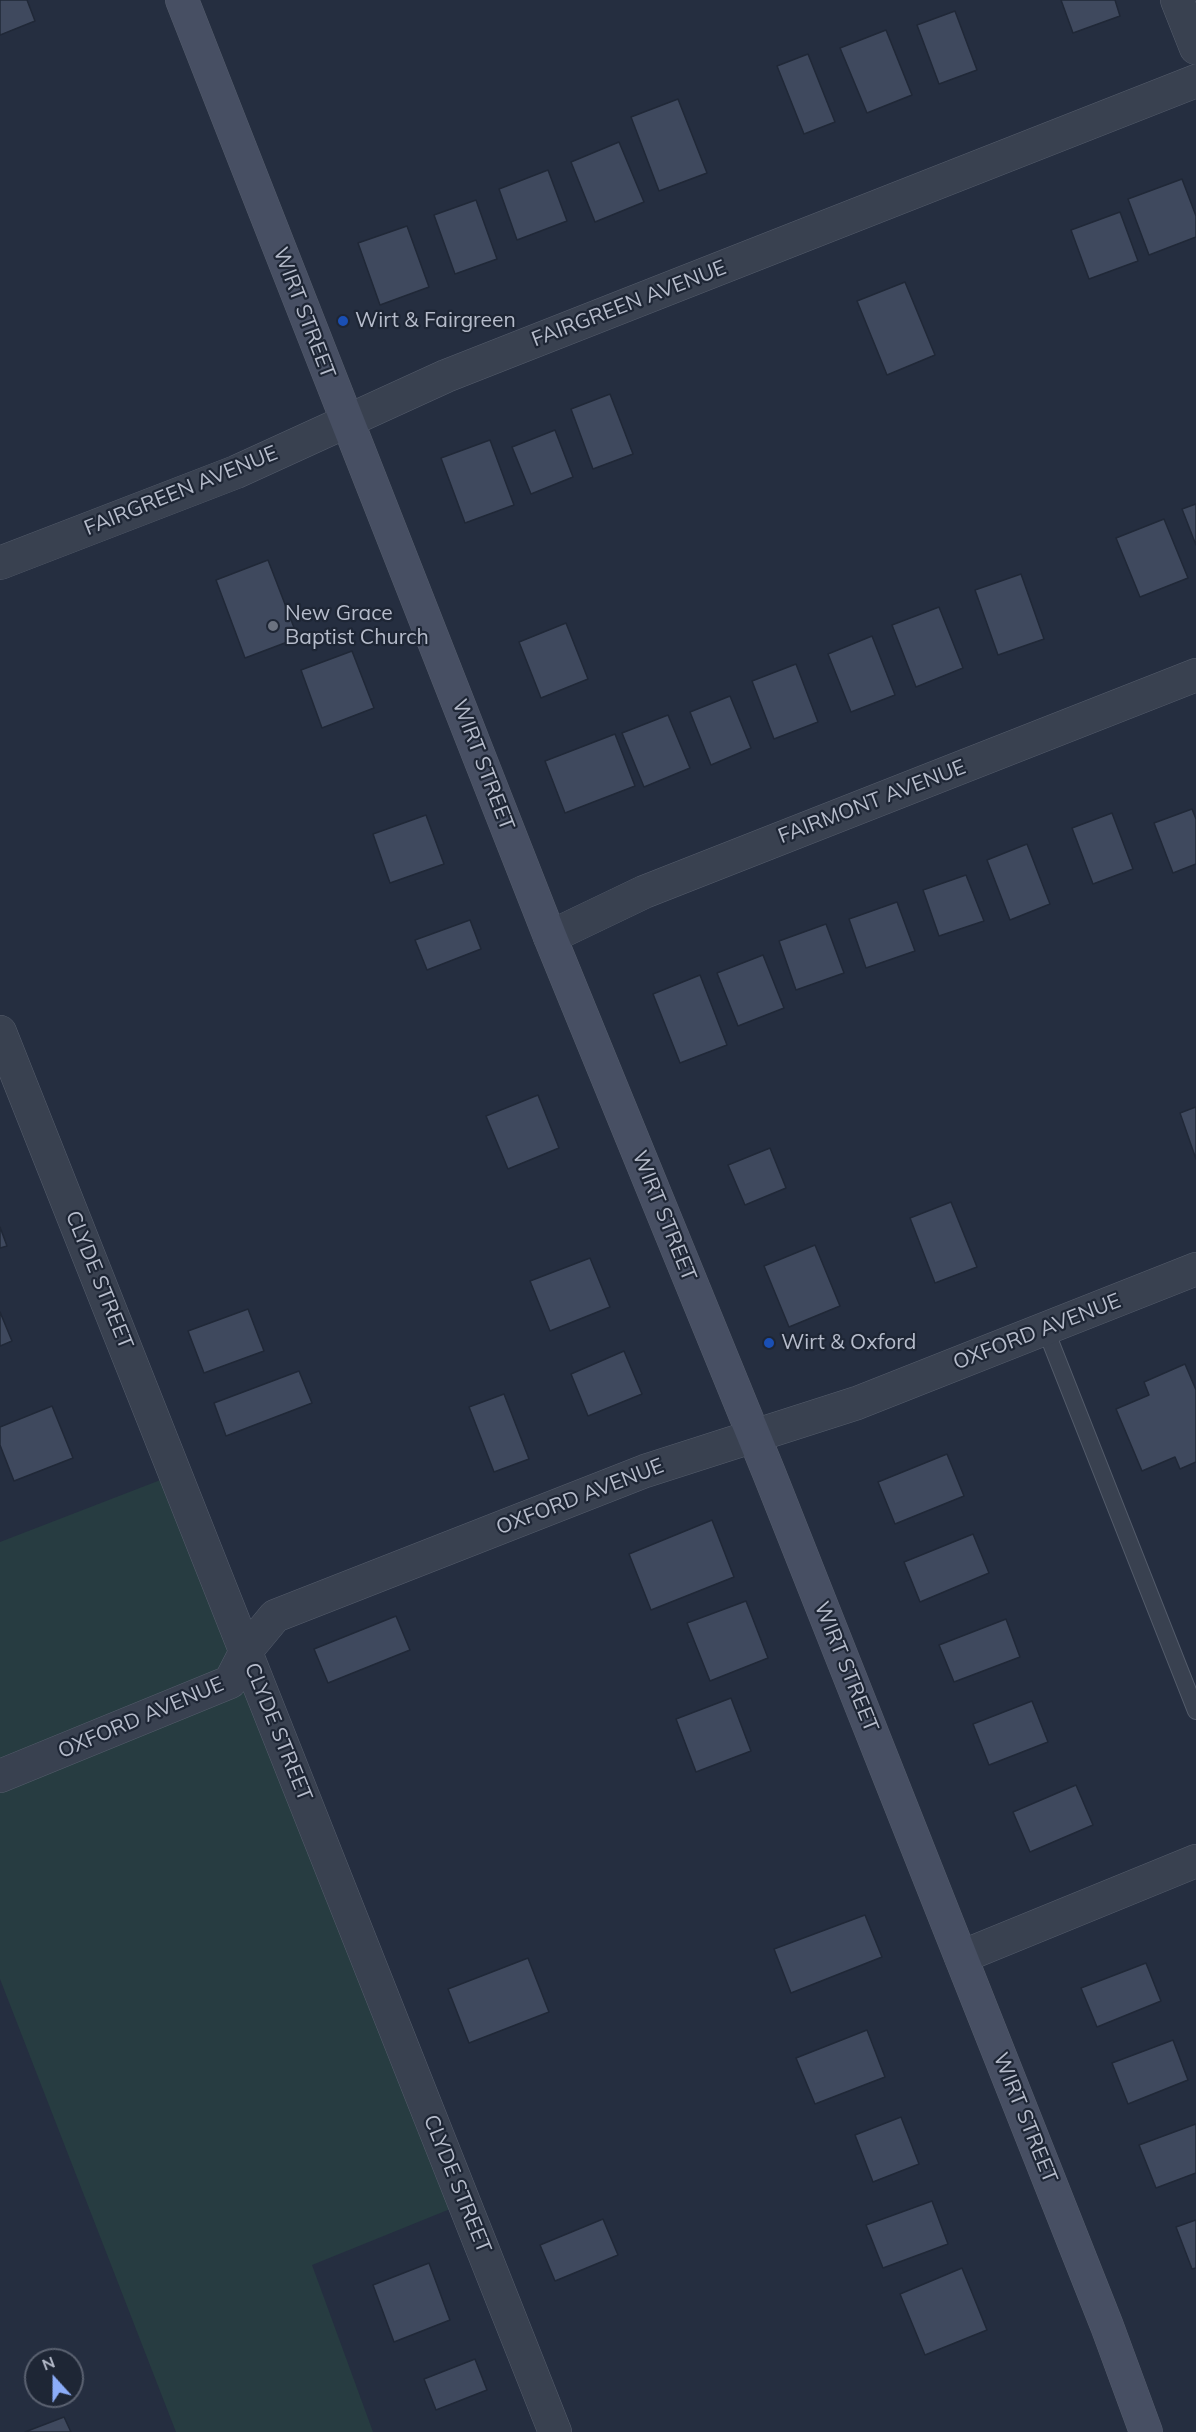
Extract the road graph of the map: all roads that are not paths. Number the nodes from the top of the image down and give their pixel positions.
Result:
1 (182, 0) edge
2 (1177, 0) edge
3 (1196, 48) edge
4 (1196, 81) edge
5 (347, 421) junction
6 (0, 563) edge
7 (1196, 675) edge
8 (550, 937) junction
9 (0, 1032) edge
10 (1196, 1269) edge
11 (1045, 1328) junction
12 (754, 1436) junction
13 (246, 1651) junction
14 (1196, 1711) edge
15 (0, 1776) edge
16 (1196, 1862) edge
17 (961, 1956) junction
18 (555, 2432) edge
19 (1146, 2432) edge

1 - 5 main road, WIRT STREET
2 - 3 street
4 - 5 street, FAIRGREEN AVENUE
5 - 6 street, FAIRGREEN AVENUE
5 - 8 main road, WIRT STREET
7 - 8 street, FAIRMONT AVENUE
8 - 12 main road, WIRT STREET
9 - 13 street, CLYDE STREET
10 - 11 street, OXFORD AVENUE
11 - 12 street, OXFORD AVENUE
11 - 14 lane
12 - 13 street, OXFORD AVENUE
12 - 17 main road, WIRT STREET
13 - 15 street, OXFORD AVENUE
13 - 18 street, CLYDE STREET
16 - 17 street
17 - 19 main road, WIRT STREET

